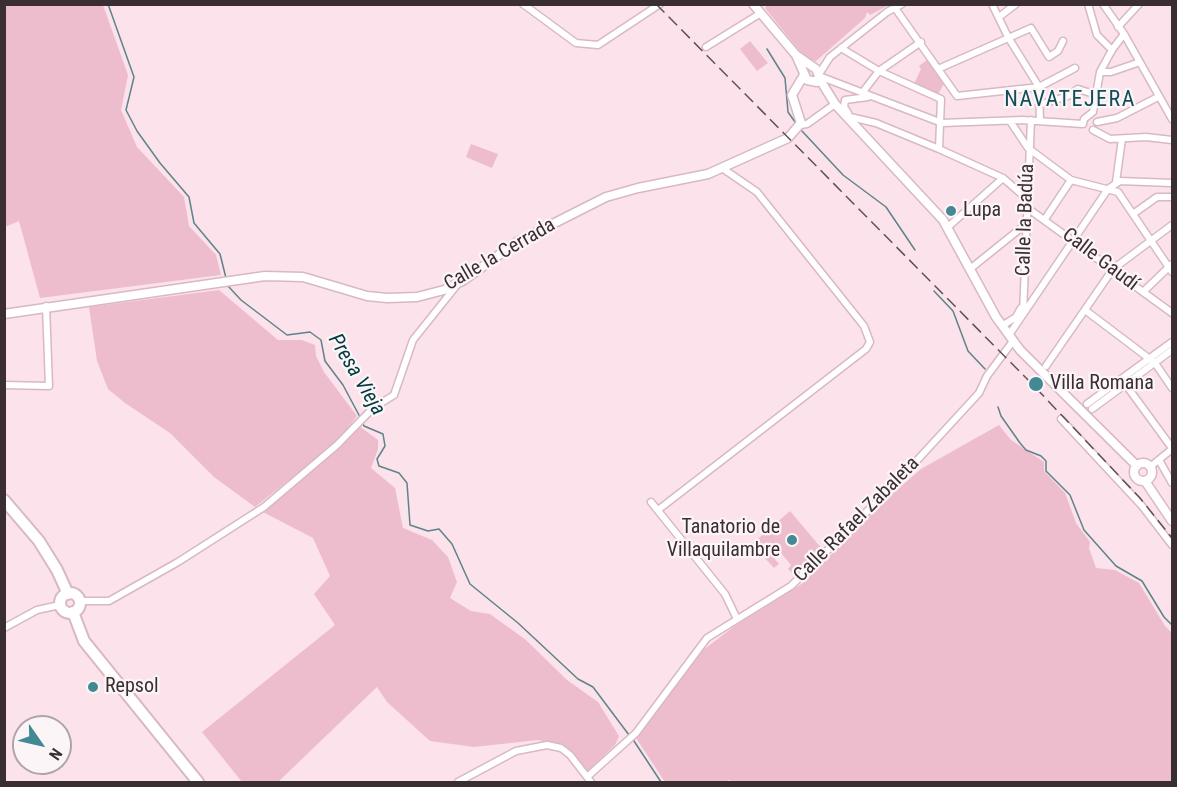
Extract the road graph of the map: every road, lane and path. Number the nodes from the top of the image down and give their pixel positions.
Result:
1 (523, 4) edge
2 (902, 4) edge
3 (992, 4) edge
4 (1016, 4) edge
5 (1088, 4) edge
6 (1103, 4) edge
7 (1139, 4) edge
8 (659, 5) edge
9 (757, 7) edge
10 (895, 8) junction
11 (999, 17) junction
12 (1118, 27) junction
13 (1124, 34) junction
14 (1008, 37) junction
15 (1063, 41) dead end
16 (921, 42) junction
17 (706, 47) dead end
18 (841, 48) junction
19 (1112, 50) junction
20 (830, 57) junction
21 (1140, 62) junction
22 (1074, 68) dead end
23 (938, 69) junction
24 (879, 71) junction
25 (1100, 72) junction
26 (812, 75) junction
27 (1039, 87) junction
28 (861, 93) junction
29 (1097, 95) junction
30 (1158, 97) junction
31 (871, 98) junction
32 (833, 102) junction
33 (1039, 105) junction
34 (848, 114) junction
35 (1091, 117) junction
36 (1173, 119) edge
37 (1031, 120) junction
38 (1010, 121) junction
39 (1040, 121) junction
40 (1097, 122) junction
41 (942, 123) junction
42 (1083, 124) junction
43 (800, 125) junction
44 (1093, 130) junction
45 (1122, 139) junction
46 (1173, 140) edge
47 (939, 148) junction
48 (1028, 148) junction
49 (722, 168) junction
50 (1003, 178) junction
51 (1071, 180) junction
52 (1116, 182) junction
53 (1173, 183) edge
54 (1108, 189) junction
55 (1026, 198) junction
56 (1173, 198) edge
57 (1026, 207) junction
58 (1133, 214) junction
59 (1045, 219) junction
60 (1026, 224) junction
61 (1173, 225) edge
62 (948, 227) junction
63 (1074, 240) junction
64 (1151, 240) junction
65 (1171, 268) edge
66 (970, 269) junction
67 (1113, 269) junction
68 (457, 284) junction
69 (1023, 292) junction
70 (1143, 292) junction
71 (1034, 299) junction
72 (1023, 305) junction
73 (46, 306) junction
74 (1085, 310) junction
75 (1173, 313) edge
76 (4, 314) edge
77 (1023, 315) junction
78 (1002, 326) junction
79 (1011, 338) junction
80 (1173, 342) edge
81 (1173, 350) edge
82 (1152, 361) junction
83 (1047, 366) dead end
84 (1123, 381) junction
85 (4, 385) edge
86 (1173, 388) edge
87 (1089, 406) dead end
88 (1061, 419) dead end
89 (1173, 448) edge
90 (1159, 460) junction
91 (1137, 466) junction
92 (1150, 467) junction
93 (1145, 481) junction
94 (1173, 483) edge
95 (4, 500) edge
96 (651, 502) dead end
97 (658, 510) junction
98 (1173, 521) edge
99 (1173, 545) edge
100 (68, 594) junction
101 (79, 601) junction
102 (60, 605) junction
103 (73, 612) junction
104 (737, 619) junction
105 (4, 628) edge
106 (589, 780) edge
107 (198, 783) edge
108 (458, 783) edge

1 - 8 street
2 - 10 street
3 - 11 street
4 - 11 street
5 - 19 street
6 - 12 street
7 - 12 street
9 - 17 street
9 - 26 street
10 - 16 street
10 - 18 street
11 - 14 street
12 - 13 street
13 - 19 street
13 - 21 street
14 - 15 street
14 - 23 street
14 - 27 street
16 - 23 street
16 - 24 street
18 - 20 street
18 - 24 street
19 - 25 street
20 - 26 street
20 - 26 street
21 - 25 street
21 - 30 street
22 - 27 street
23 - 27 street
24 - 28 street
24 - 41 street
25 - 29 street
26 - 28 street
26 - 32 street
26 - 43 street
27 - 33 street
28 - 31 street
29 - 33 street
29 - 35 street
30 - 36 street
30 - 40 street
31 - 34 street
31 - 41 street
32 - 34 street
32 - 43 street, Calle la Cerrada
33 - 39 street
34 - 47 street
34 - 62 street
35 - 40 street
35 - 42 street
37 - 38 street
37 - 39 street
37 - 48 street, Calle la Badúa
38 - 41 street
38 - 48 street, Calle la Badúa
39 - 42 street
40 - 44 street
41 - 47 street
42 - 44 street
43 - 49 street, Calle la Cerrada
44 - 45 street
45 - 46 street
45 - 52 street
47 - 50 street
48 - 51 street
48 - 55 street, Calle la Badúa
49 - 68 street, Calle la Cerrada
49 - 97 street
50 - 55 street
50 - 62 street
51 - 54 street
51 - 59 street
52 - 53 street
52 - 54 street, Calle Rafael Zabaleta
54 - 58 street
54 - 63 street, Calle Rafael Zabaleta
55 - 57 street, Calle la Badúa
56 - 58 street
57 - 59 street, Calle Gaudí
57 - 60 street, Calle la Badúa
58 - 64 street
59 - 63 street, Calle Gaudí
60 - 66 street
60 - 69 street, Calle la Badúa
61 - 64 street
62 - 66 street
63 - 67 street, Calle Gaudí
63 - 71 street, Calle Rafael Zabaleta
64 - 65 street
64 - 67 street
65 - 70 street
66 - 78 street
67 - 70 street, Calle Gaudí
67 - 74 street
68 - 73 street, Calle la Cerrada
68 - 101 street
69 - 71 street, Calle la Badúa
69 - 72 street, Calle la Badúa
70 - 75 street, Calle Gaudí
71 - 77 street, Calle Rafael Zabaleta
72 - 77 street
72 - 78 street, Calle la Badúa
73 - 76 street, Calle la Cerrada
73 - 85 street
74 - 82 street
74 - 83 street
77 - 79 street, Calle Rafael Zabaleta
78 - 79 street
79 - 91 street
79 - 104 street, Calle Rafael Zabaleta
80 - 82 street
81 - 82 street
82 - 84 street
82 - 86 street
84 - 87 street
84 - 89 street
88 - 99 street
89 - 90 street
90 - 92 street
90 - 94 street
91 - 92 street
91 - 93 street
92 - 93 street
93 - 98 street
95 - 100 highway
96 - 97 street
97 - 104 street
100 - 101 highway
100 - 102 highway
101 - 103 highway
102 - 103 highway
102 - 105 street
103 - 107 highway
104 - 106 street, Calle Rafael Zabaleta
106 - 108 street, Calle Rafael Zabaleta

